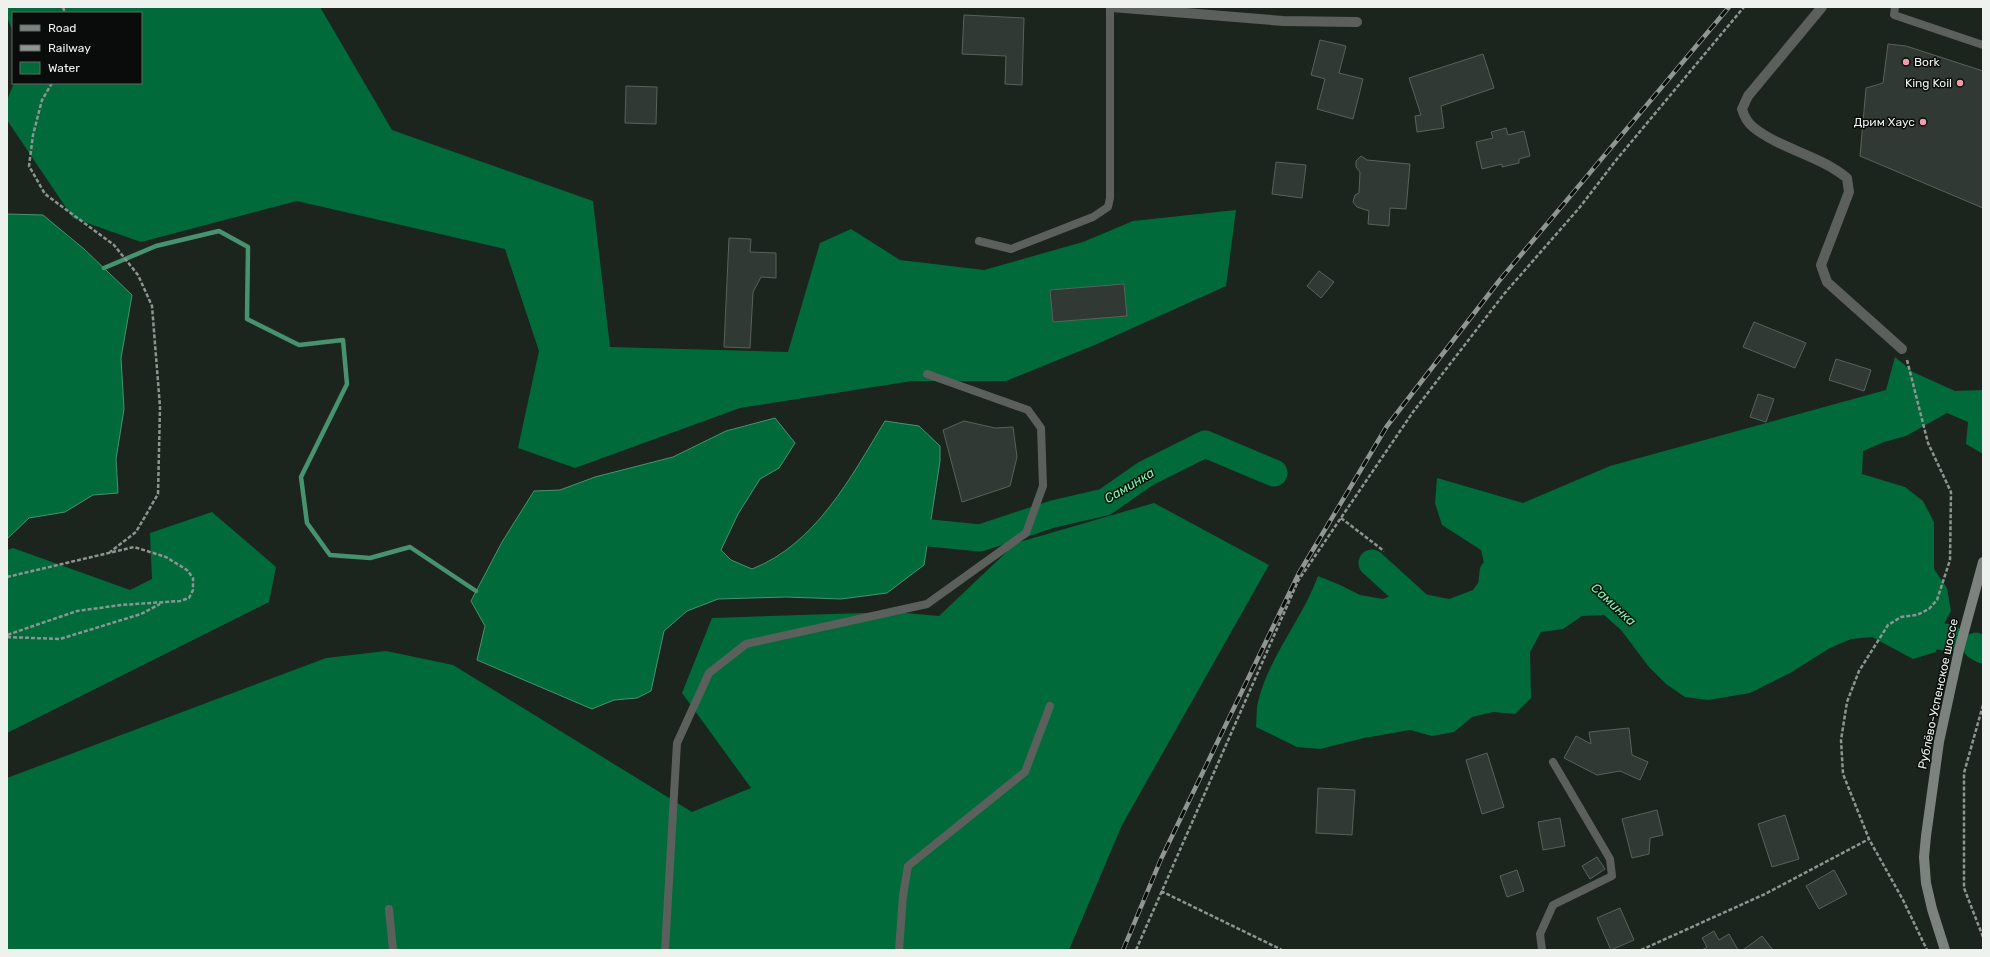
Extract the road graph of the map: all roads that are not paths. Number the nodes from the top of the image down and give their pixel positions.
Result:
1 (1111, 7) edge
2 (1822, 7) edge
3 (1895, 7) edge
4 (1357, 22) dead end
5 (1983, 45) edge
6 (980, 242) dead end
7 (1902, 349) road end
8 (927, 374) dead end
9 (1983, 562) edge
10 (1050, 706) dead end
11 (1553, 762) dead end
12 (389, 909) dead end
13 (393, 950) edge
14 (665, 950) edge
15 (899, 950) edge
16 (1542, 950) edge
17 (1945, 950) edge

1 - 4 street
1 - 6 lane
2 - 7 street
3 - 5 lane
8 - 14 lane
9 - 17 main road, Рублёво-Успенское шоссе
10 - 15 lane
11 - 16 lane
12 - 13 lane

